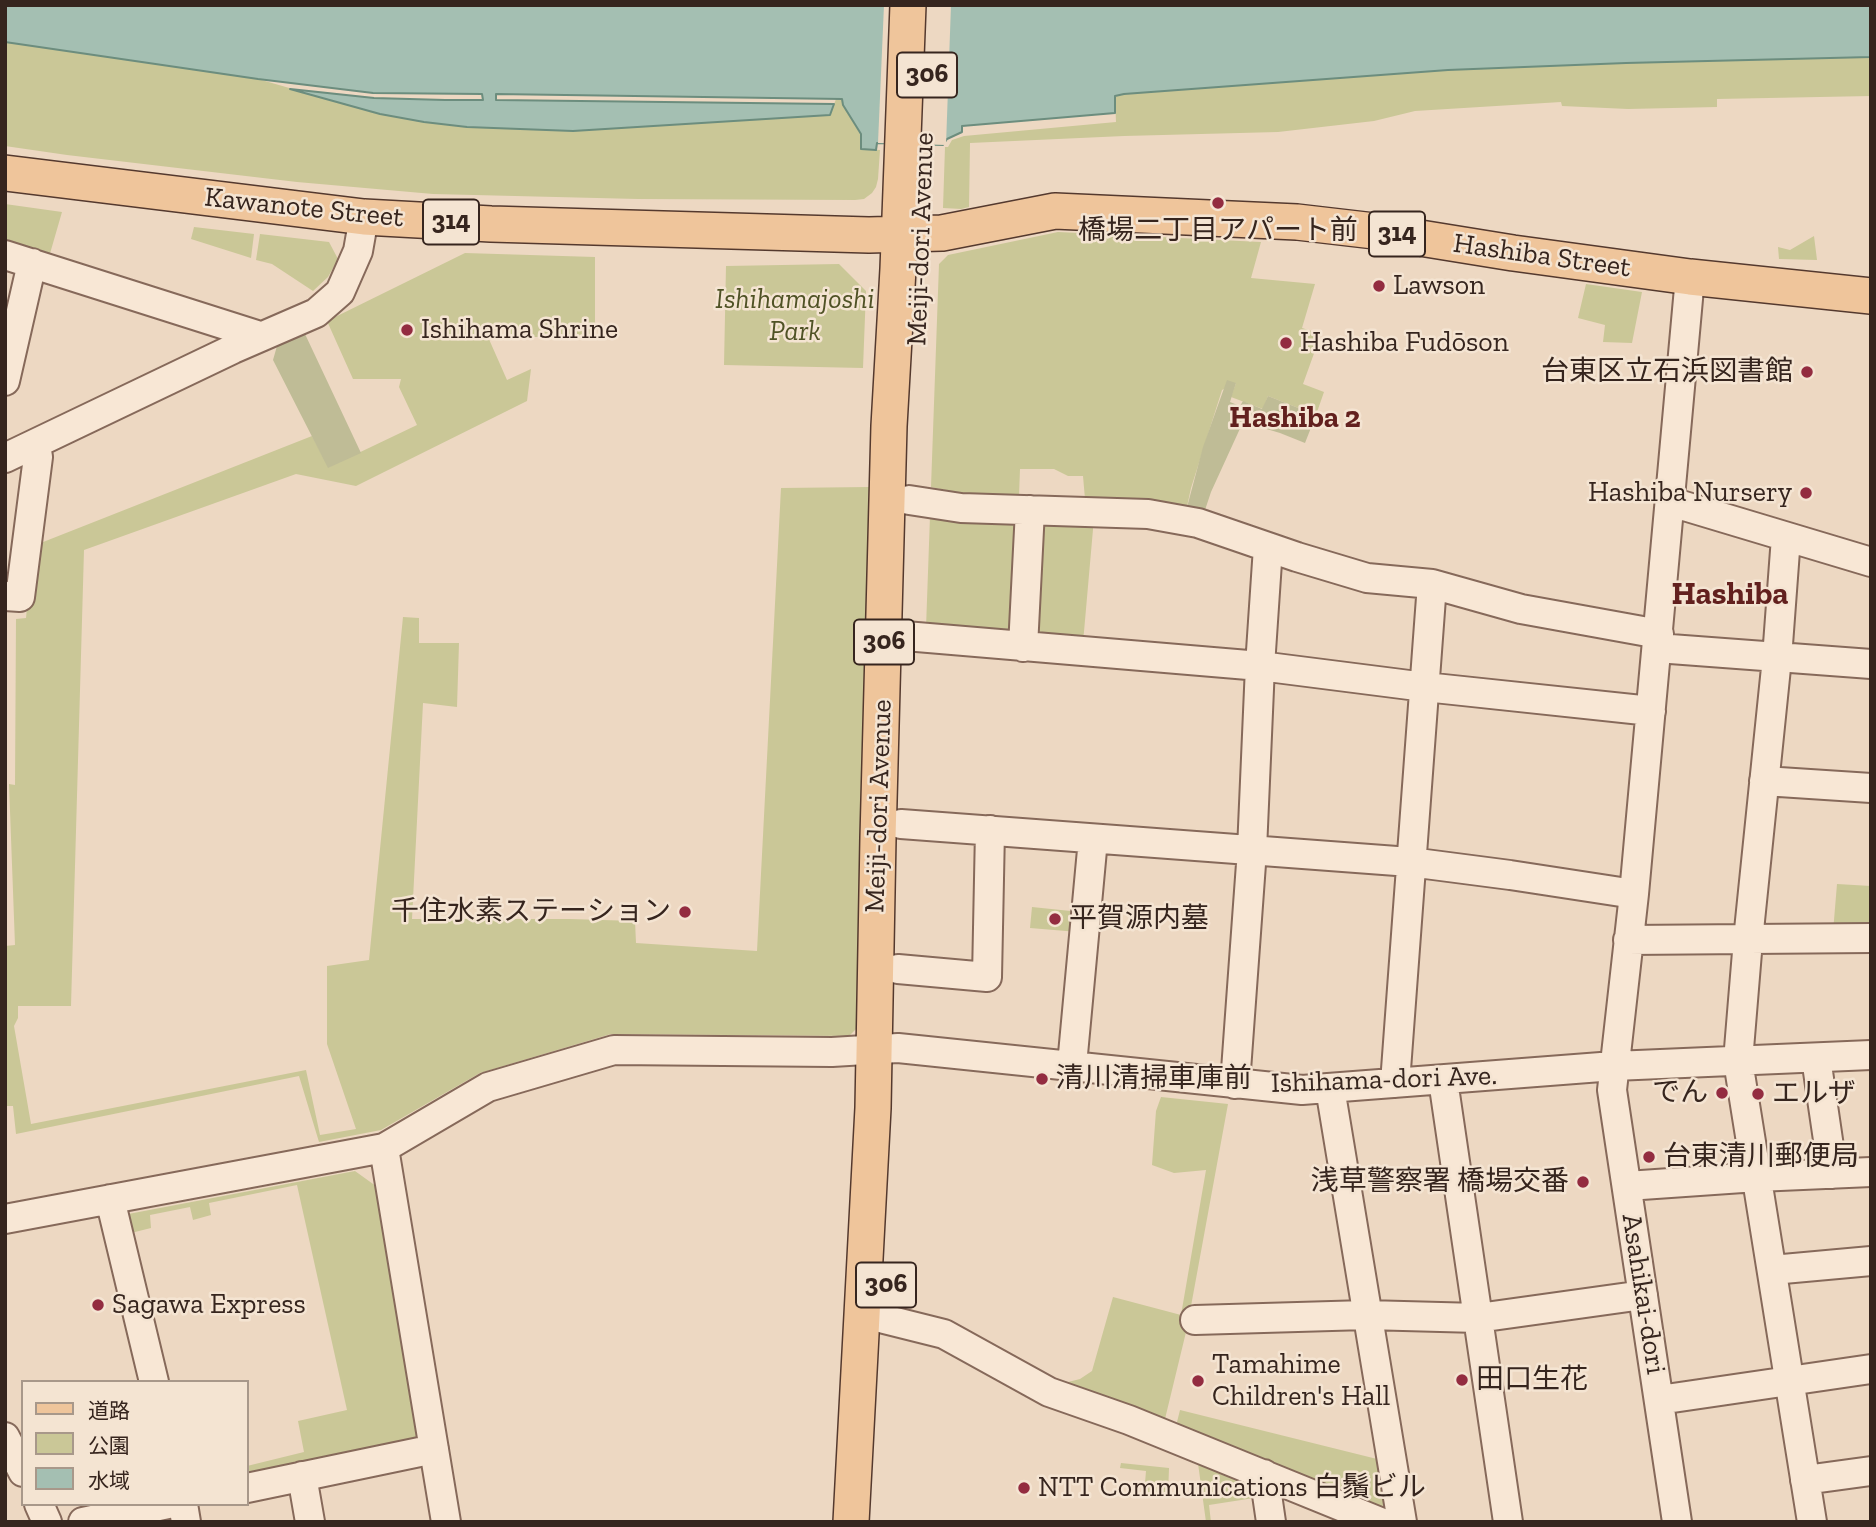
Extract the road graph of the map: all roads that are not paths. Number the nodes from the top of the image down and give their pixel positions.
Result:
1 (908, 5) edge
2 (930, 5) edge
3 (913, 144) junction
4 (5, 173) edge
5 (364, 217) junction
6 (910, 235) junction
7 (18, 259) edge
8 (1690, 277) junction
9 (1871, 296) edge
10 (260, 336) junction
11 (7, 366) edge
12 (36, 445) junction
13 (5, 458) edge
14 (909, 500) junction
15 (1671, 502) junction
16 (1030, 510) junction
17 (1786, 537) junction
18 (1268, 547) junction
19 (1871, 562) edge
20 (1432, 583) junction
21 (5, 596) edge
22 (905, 636) junction
23 (1658, 641) junction
24 (1023, 647) junction
25 (1777, 658) junction
26 (1871, 664) edge
27 (1260, 666) junction
28 (1425, 687) junction
29 (1651, 711) junction
30 (1764, 782) junction
31 (1871, 788) edge
32 (901, 824) junction
33 (990, 830) junction
34 (1093, 839) junction
35 (1252, 850) junction
36 (1410, 862) junction
37 (1634, 894) junction
38 (1871, 938) edge
39 (1628, 940) junction
40 (1748, 940) junction
41 (898, 969) junction
42 (886, 1049) junction
43 (1871, 1055) edge
44 (1816, 1058) junction
45 (1738, 1061) junction
46 (1072, 1065) junction
47 (1614, 1066) junction
48 (1443, 1080) junction
49 (1395, 1083) junction
50 (1235, 1084) junction
51 (1330, 1088) junction
52 (384, 1148) junction
53 (1871, 1172) edge
54 (1833, 1174) junction
55 (1757, 1177) junction
56 (1627, 1186) junction
57 (110, 1199) junction
58 (5, 1219) edge
59 (1871, 1261) edge
60 (1772, 1270) junction
61 (1643, 1295) junction
62 (1367, 1315) junction
63 (1478, 1318) junction
64 (884, 1319) junction
65 (1195, 1320) dead end
66 (1871, 1370) edge
67 (154, 1380) edge
68 (1790, 1380) junction
69 (1659, 1400) junction
70 (5, 1437) edge
71 (434, 1449) junction
72 (21, 1468) edge
73 (1871, 1471) edge
74 (1264, 1474) junction
75 (303, 1476) junction
76 (1805, 1480) junction
77 (248, 1488) edge
78 (40, 1506) edge
79 (159, 1506) edge
80 (47, 1522) edge
81 (83, 1522) edge
82 (310, 1522) edge
83 (446, 1522) edge
84 (851, 1522) edge
85 (875, 1522) edge
86 (1271, 1522) edge
87 (1380, 1522) edge
88 (1402, 1522) edge
89 (1508, 1522) edge
90 (1677, 1522) edge
91 (1812, 1522) edge

1 - 3 main road, Meiji-dori Avenue / 306
2 - 3 main road, Meiji-dori Avenue / 306
3 - 6 main road, Meiji-dori Avenue / 306
4 - 5 main road, Kawanote Street / 314
5 - 6 main road, Kawanote Street / 314
5 - 10 street
6 - 8 main road, Hashiba Street / 314
6 - 14 main road, Meiji-dori Avenue / 306
6 - 42 main road, Meiji-dori Avenue / 306
7 - 10 street
7 - 11 street
8 - 9 main road, Hashiba Street / 314
8 - 15 street, Asahikai-dori
10 - 12 street
12 - 13 street
12 - 21 street
14 - 16 street
14 - 22 main road, Meiji-dori Avenue / 306
15 - 17 street
15 - 23 street, Asahikai-dori
16 - 18 street
16 - 24 street
17 - 19 street
17 - 25 street
18 - 20 street
18 - 27 street
20 - 23 street
20 - 28 street
22 - 24 street
22 - 32 main road, Meiji-dori Avenue / 306
23 - 25 street
23 - 29 street, Asahikai-dori
24 - 27 street
25 - 26 street
25 - 30 street
27 - 28 street
27 - 35 street
28 - 29 street
28 - 36 street
29 - 37 street, Asahikai-dori
30 - 31 street
30 - 40 street
32 - 33 street
32 - 41 main road, Meiji-dori Avenue / 306
33 - 34 street
33 - 41 street
34 - 35 street
34 - 46 street
35 - 36 street
35 - 50 street
36 - 37 street
36 - 49 street
37 - 39 street, Asahikai-dori
38 - 40 street
39 - 40 street
39 - 47 street, Asahikai-dori
40 - 45 street
41 - 42 main road, Meiji-dori Avenue / 306
42 - 46 street, Ishihama-dori Ave.
42 - 52 street, Ishihama-dori Ave.
42 - 64 main road, Meiji-dori Avenue / 306
42 - 84 main road, Meiji-dori Avenue / 306
43 - 44 street, Ishihama-dori Ave.
44 - 45 street, Ishihama-dori Ave.
44 - 54 street
45 - 47 street, Ishihama-dori Ave.
45 - 55 street
46 - 50 street, Ishihama-dori Ave.
47 - 48 street, Ishihama-dori Ave.
47 - 56 street, Asahikai-dori
48 - 49 street, Ishihama-dori Ave.
48 - 63 street
49 - 51 street, Ishihama-dori Ave.
50 - 51 street, Ishihama-dori Ave.
51 - 62 street
52 - 57 street, Ishihama-dori Ave.
52 - 71 street
53 - 54 street
54 - 55 street
55 - 56 street
55 - 60 street
56 - 61 street, Asahikai-dori
57 - 58 street, Ishihama-dori Ave.
57 - 67 street
59 - 60 street
60 - 68 street
61 - 63 street
61 - 69 street, Asahikai-dori
62 - 63 street
62 - 65 street
62 - 88 street
63 - 89 street
64 - 74 street
64 - 85 main road, Meiji-dori Avenue / 306
66 - 68 street
68 - 69 street
68 - 76 street
69 - 90 street, Asahikai-dori
70 - 72 street
71 - 75 street
71 - 83 street
73 - 76 street
74 - 86 street
74 - 87 street
75 - 77 street
75 - 82 street
76 - 91 street
78 - 80 street
79 - 81 street

